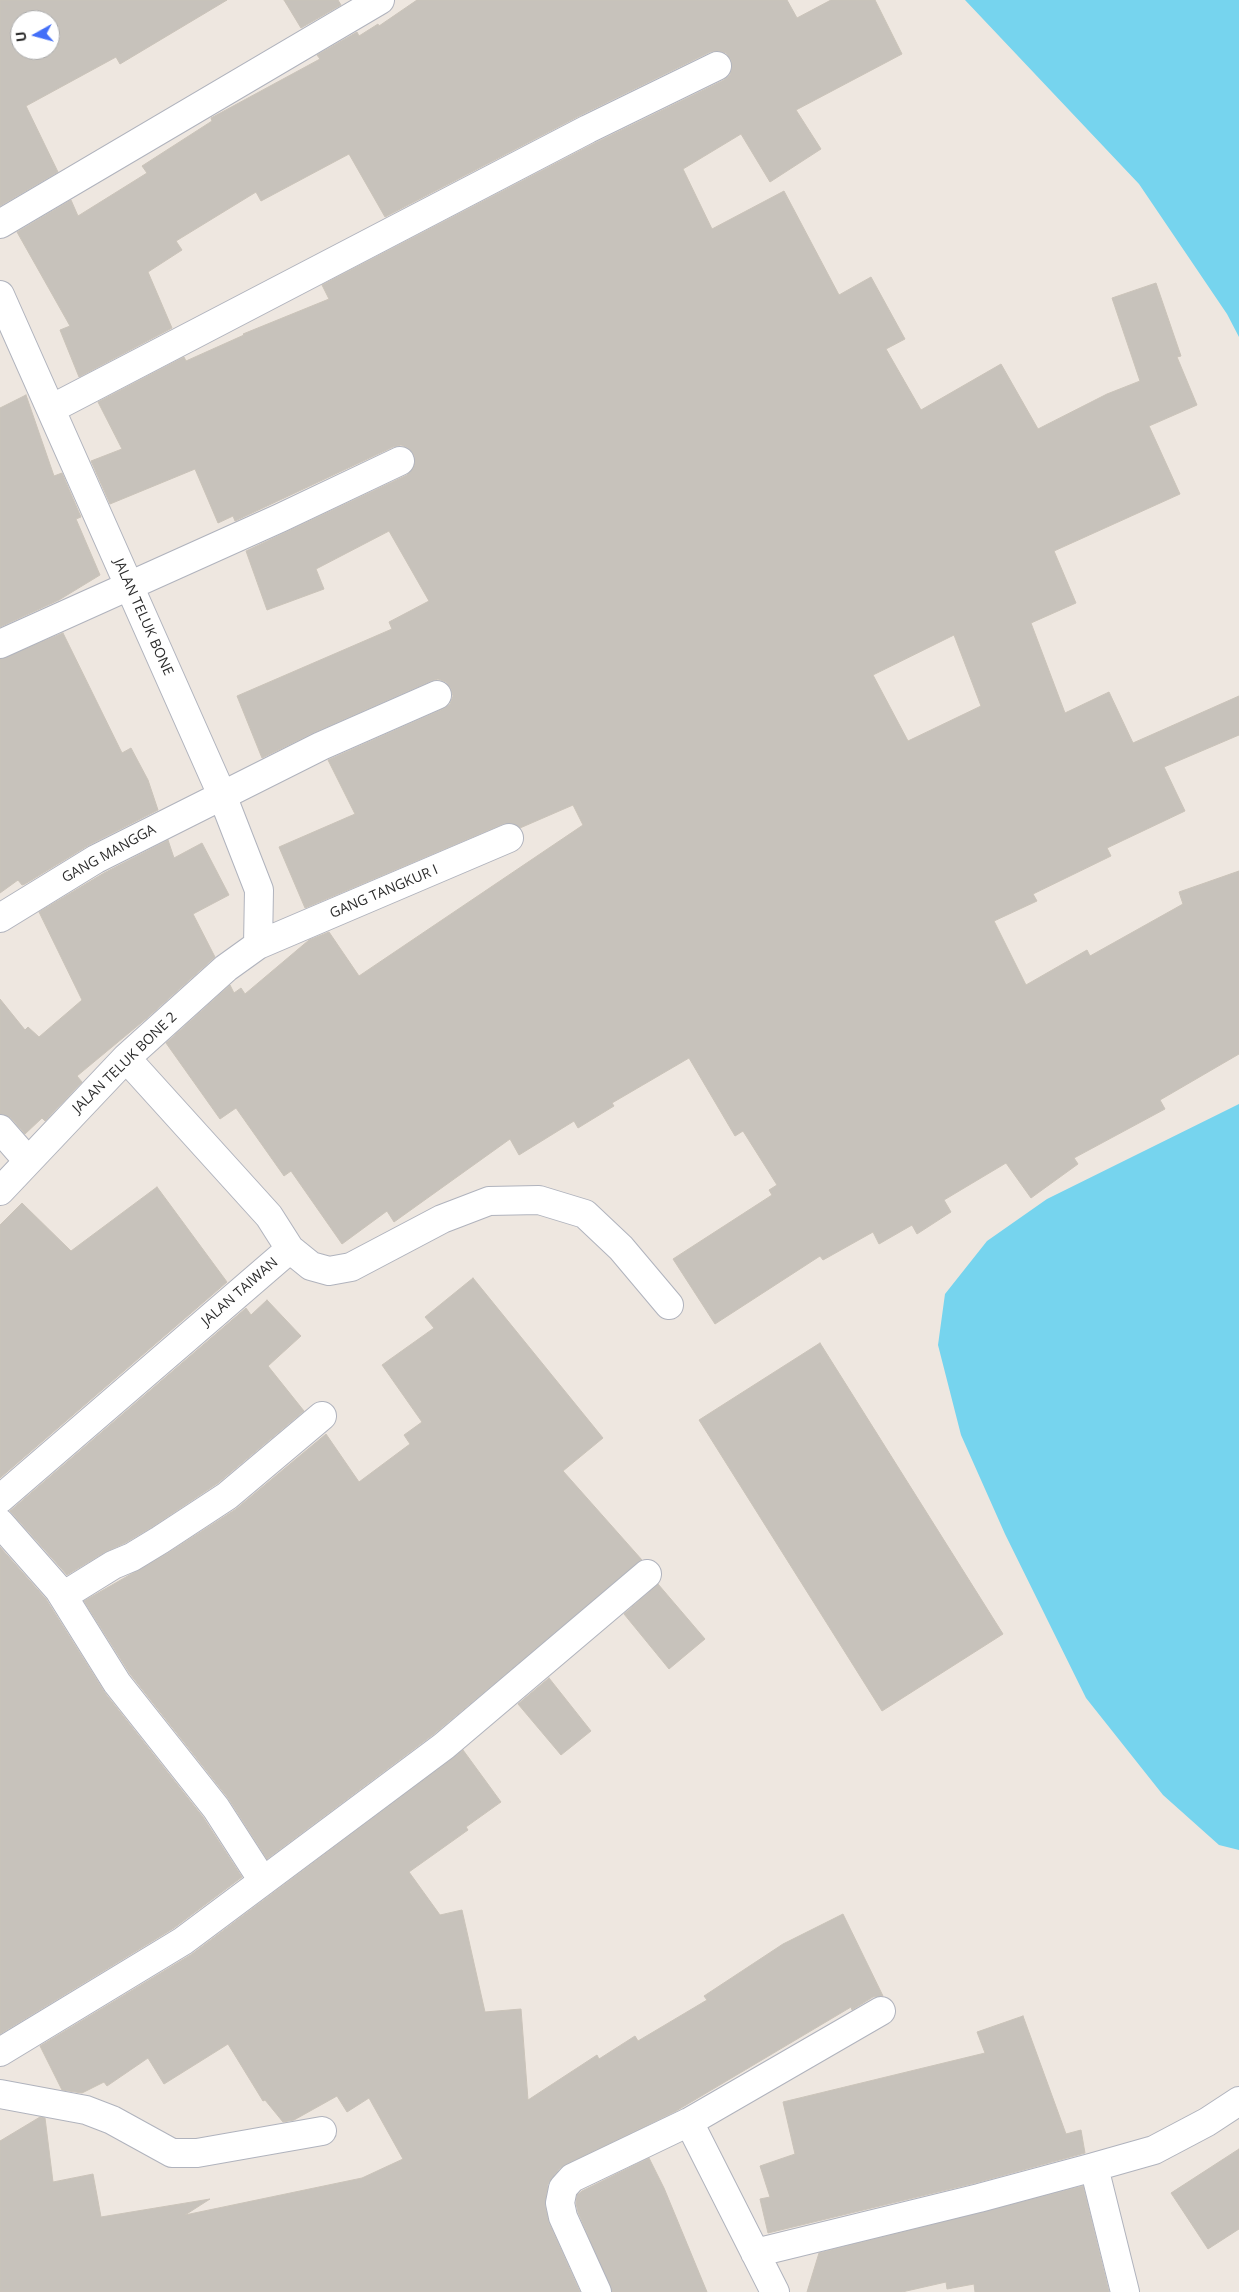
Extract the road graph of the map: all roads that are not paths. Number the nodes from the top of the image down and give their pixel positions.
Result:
1 (380, 0) edge
2 (717, 66) dead end
3 (0, 224) edge
4 (0, 295) edge
5 (51, 409) junction
6 (400, 461) dead end
7 (129, 586) junction
8 (0, 644) edge
9 (437, 695) dead end
10 (222, 795) junction
11 (509, 838) dead end
12 (0, 918) edge
13 (258, 945) junction
14 (126, 1058) junction
15 (0, 1129) edge
16 (28, 1161) junction
17 (0, 1191) edge
18 (290, 1248) junction
19 (669, 1305) dead end
20 (322, 1416) dead end
21 (0, 1499) edge
22 (0, 1523) edge
23 (647, 1574) dead end
24 (63, 1596) junction
25 (263, 1881) junction
26 (881, 2011) dead end
27 (0, 2052) edge
28 (0, 2094) edge
29 (1239, 2100) edge
30 (689, 2122) junction
31 (322, 2131) dead end
32 (1094, 2167) junction
33 (755, 2253) junction
34 (597, 2292) edge
35 (775, 2292) edge
36 (1126, 2292) edge

1 - 3 street
2 - 5 street
4 - 5 street, JALAN TELUK BONE
5 - 7 street, JALAN TELUK BONE
6 - 7 street
7 - 8 street
7 - 10 street, JALAN TELUK BONE
9 - 10 street, GANG MANGGA
10 - 12 street, GANG MANGGA
10 - 13 street, JALAN TELUK BONE
11 - 13 street, GANG TANGKUR I
13 - 14 street, JALAN TELUK BONE 2
14 - 16 street, JALAN TELUK BONE 2
14 - 18 street, JALAN TAIWAN
15 - 16 street
16 - 17 street, JALAN TELUK BONE 2
18 - 19 street
18 - 21 street, JALAN TAIWAN
20 - 24 street
22 - 24 street
23 - 25 street
24 - 25 street
25 - 27 street
26 - 30 street
28 - 31 street
29 - 32 street
30 - 33 street
30 - 34 street
32 - 33 street
32 - 36 street
33 - 35 street

